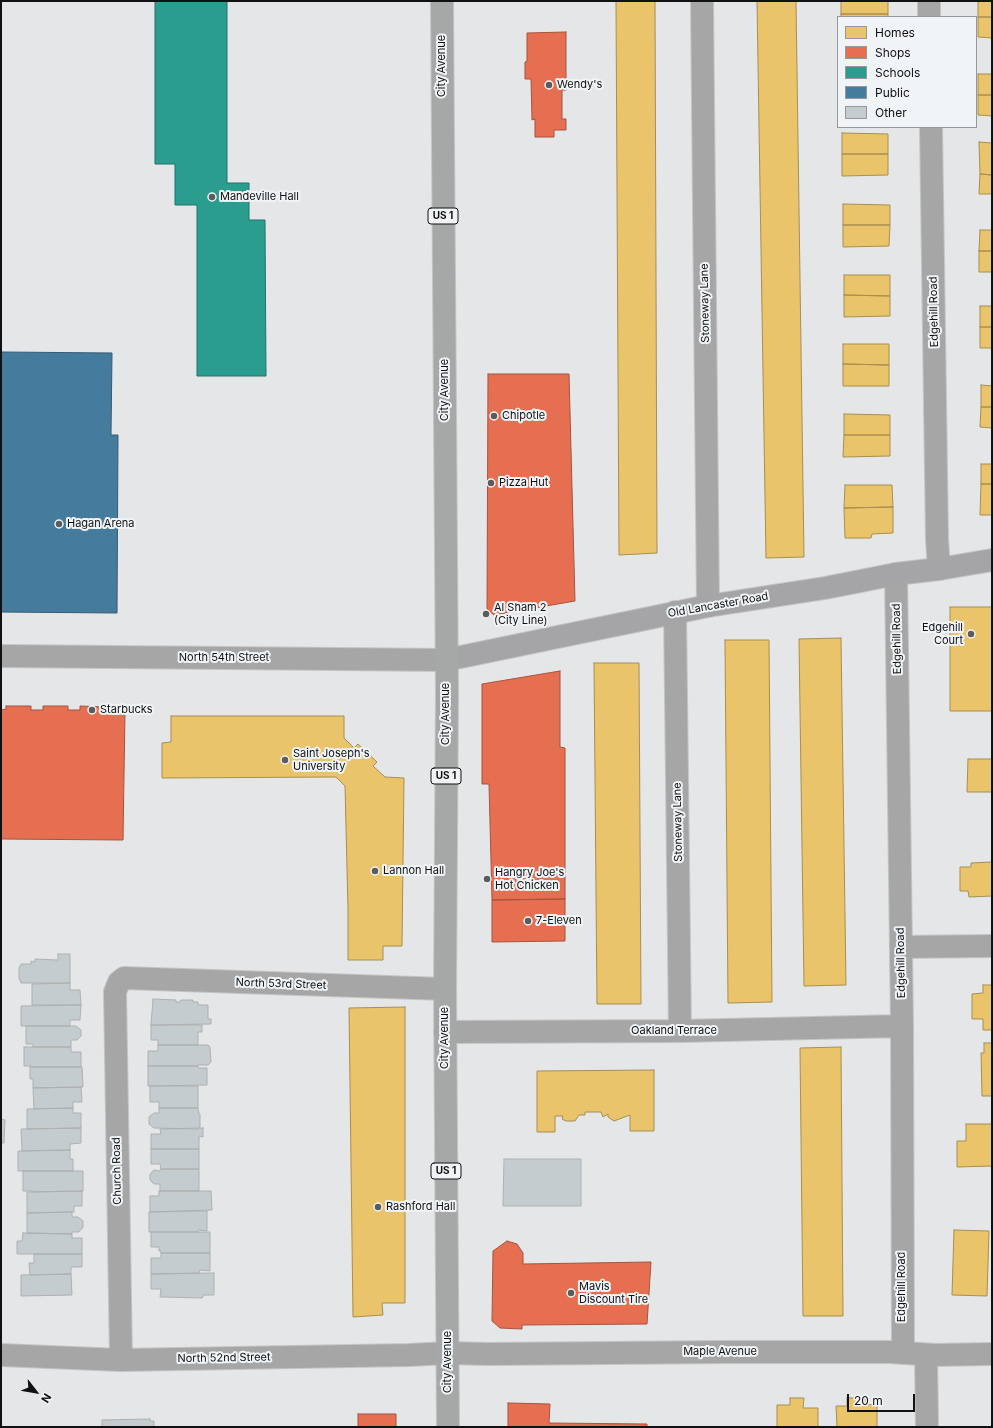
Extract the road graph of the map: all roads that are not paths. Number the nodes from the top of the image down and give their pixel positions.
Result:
1 (442, 1) edge
2 (702, 1) edge
3 (929, 1) edge
4 (929, 16) edge
5 (931, 128) edge
6 (992, 560) edge
7 (939, 569) junction
8 (896, 574) junction
9 (708, 606) junction
10 (675, 612) junction
11 (1, 656) edge
12 (446, 660) junction
13 (992, 946) edge
14 (901, 947) junction
15 (119, 982) joint
16 (445, 989) junction
17 (902, 1026) junction
18 (680, 1031) junction
19 (445, 1032) junction
20 (448, 1353) junction
21 (903, 1353) junction
22 (926, 1354) junction
23 (992, 1354) edge
24 (1, 1355) edge
25 (121, 1360) junction
26 (448, 1427) edge
27 (928, 1427) edge

1 - 12 highway, City Avenue / US 1
2 - 9 street, Stoneway Lane
3 - 4 street
5 - 7 street, Edgehill Road
6 - 7 main road, Old Lancaster Road
7 - 8 main road, Old Lancaster Road
8 - 9 main road, Old Lancaster Road
8 - 14 street, Edgehill Road
9 - 10 main road, Old Lancaster Road
10 - 12 main road, Old Lancaster Road
10 - 18 street, Stoneway Lane
11 - 12 street, North 54th Street
12 - 16 highway, City Avenue / US 1
13 - 14 street
14 - 17 street, Edgehill Road
15 - 16 street, North 53rd Street
15 - 25 street, Church Road
16 - 19 highway, City Avenue / US 1
17 - 18 street, Oakland Terrace
17 - 21 street, Edgehill Road
18 - 19 street, Oakland Terrace
19 - 20 highway, City Avenue / US 1
20 - 21 street, Maple Avenue
20 - 25 street, North 52nd Street
20 - 26 highway, City Avenue / US 1
21 - 22 street, Maple Avenue
22 - 23 street, Maple Avenue
22 - 27 street
24 - 25 street, North 52nd Street

